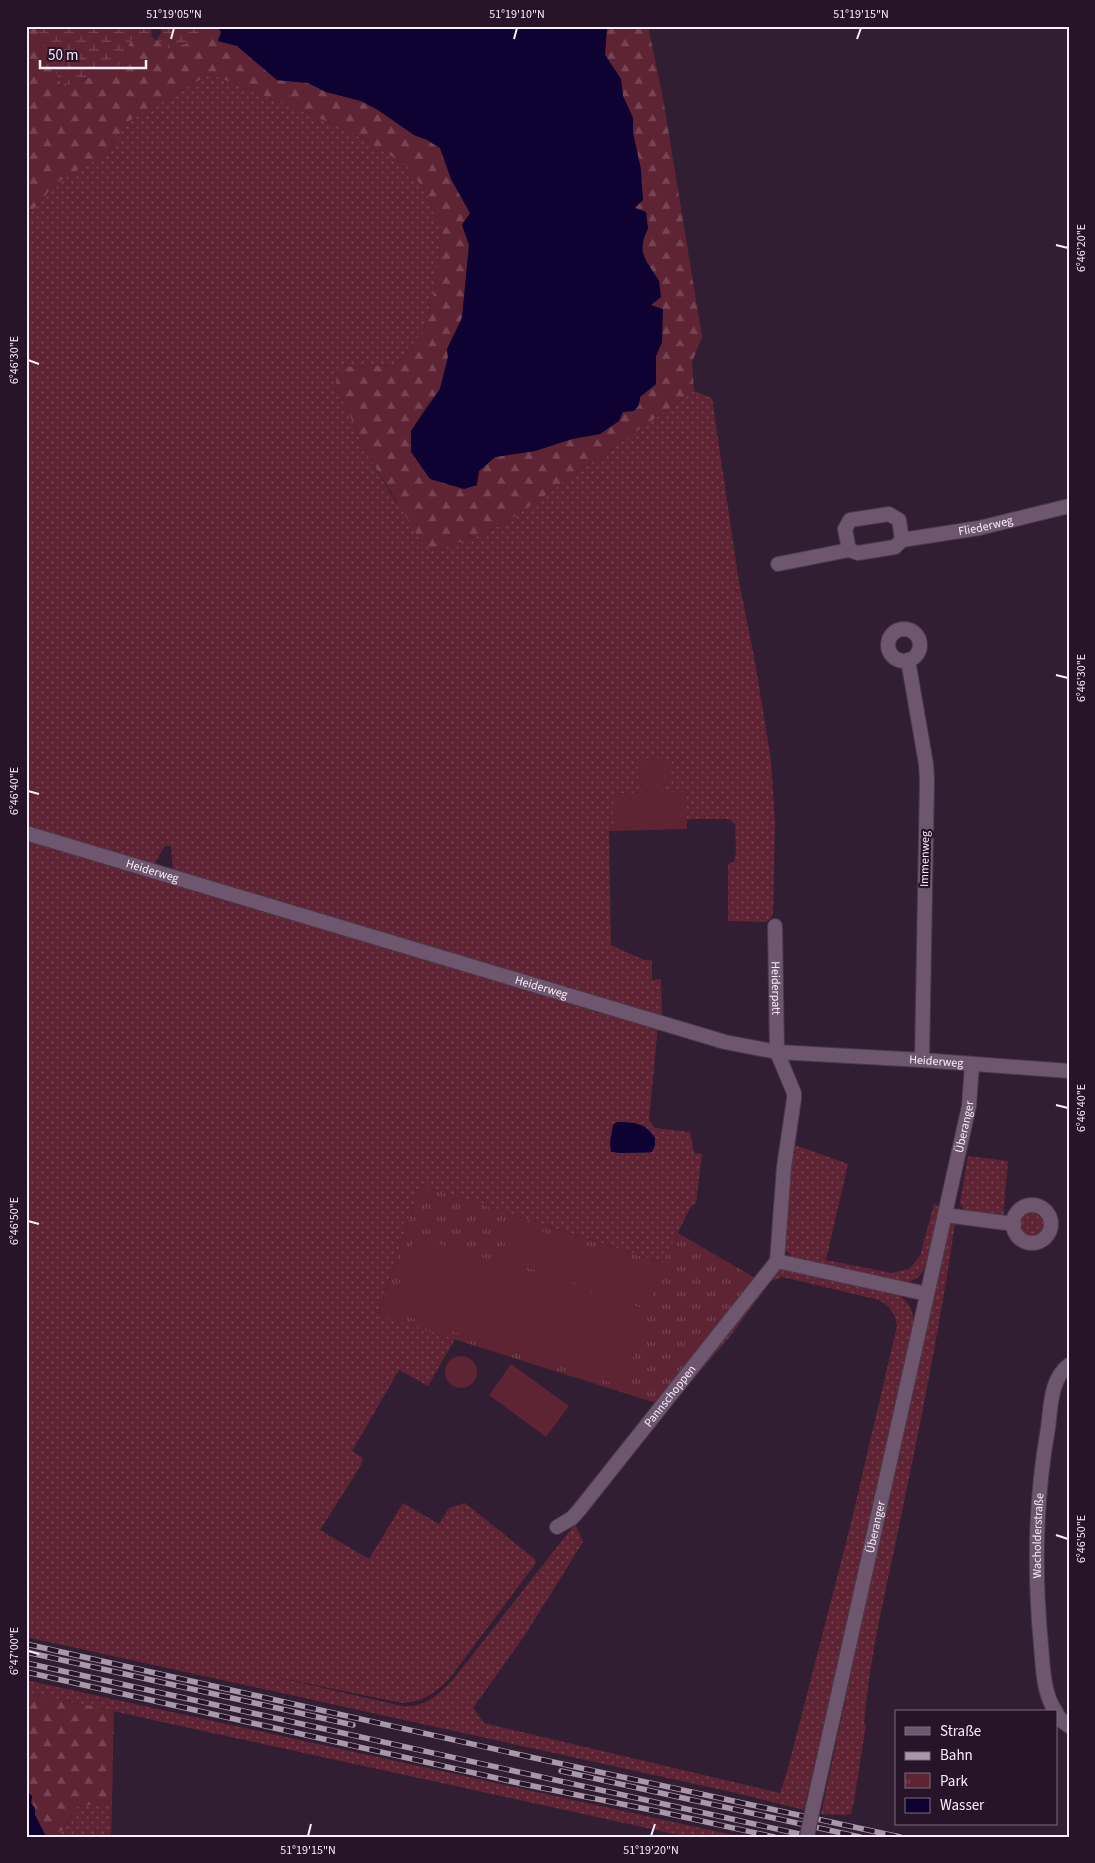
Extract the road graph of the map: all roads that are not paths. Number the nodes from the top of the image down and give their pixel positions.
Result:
1 (1069, 506) edge
2 (902, 540) junction
3 (849, 550) junction
4 (778, 564) dead end
5 (908, 660) dead end
6 (26, 833) edge
7 (776, 926) dead end
8 (777, 1052) junction
9 (922, 1060) junction
10 (972, 1065) junction
11 (1069, 1071) edge
12 (945, 1215) junction
13 (1014, 1224) dead end
14 (777, 1261) junction
15 (927, 1294) junction
16 (1069, 1365) edge
17 (557, 1526) dead end
18 (1055, 1710) edge
19 (1058, 1715) edge
20 (1069, 1726) edge
21 (807, 1837) edge

1 - 2 street, Fliederweg
2 - 3 street, Fliederweg
2 - 3 street
3 - 4 street, Fliederweg
5 - 9 street, Immenweg
6 - 8 street, Heiderweg
7 - 8 street, Heiderpatt
8 - 9 street, Heiderweg
8 - 14 street
9 - 10 street, Heiderweg
10 - 11 street, Heiderweg
10 - 12 street, Überanger
12 - 13 street
12 - 15 street, Überanger
14 - 15 street
14 - 17 street, Pannschoppen
15 - 21 street, Überanger, bridge
16 - 18 street, Wacholderstraße
19 - 20 street, Wacholderstraße

